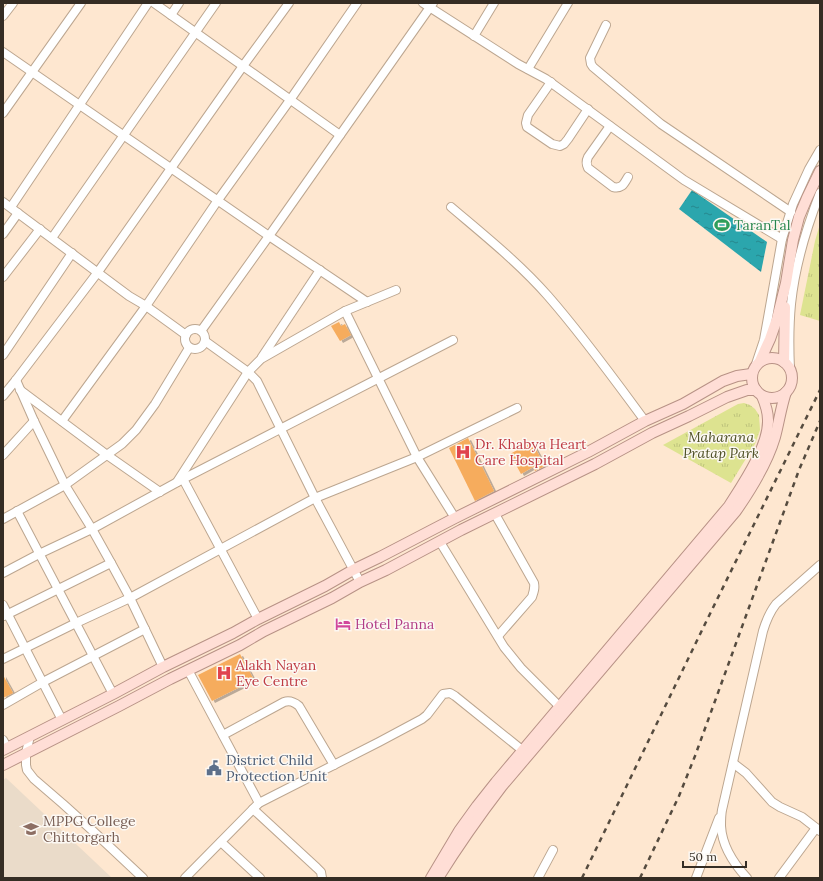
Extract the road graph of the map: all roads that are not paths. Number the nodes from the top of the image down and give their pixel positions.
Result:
1 (13, 3) edge
2 (81, 3) edge
3 (148, 3) edge
4 (154, 3) edge
5 (179, 3) edge
6 (216, 3) edge
7 (289, 3) edge
8 (357, 3) edge
9 (423, 3) edge
10 (494, 3) edge
11 (568, 3) edge
12 (432, 5) edge
13 (171, 15) junction
14 (3, 16) edge
15 (606, 25) dead end
16 (196, 33) junction
17 (474, 36) junction
18 (3, 52) edge
19 (243, 66) junction
20 (528, 69) junction
21 (33, 72) junction
22 (551, 82) junction
23 (290, 100) junction
24 (79, 104) junction
25 (588, 109) junction
26 (3, 114) edge
27 (610, 126) junction
28 (340, 135) junction
29 (124, 136) junction
30 (820, 150) edge
31 (171, 168) junction
32 (820, 172) edge
33 (628, 177) dead end
34 (820, 193) edge
35 (218, 200) junction
36 (3, 202) edge
37 (820, 203) edge
38 (11, 207) junction
39 (452, 207) dead end
40 (791, 212) junction
41 (18, 213) junction
42 (40, 230) junction
43 (3, 234) edge
44 (269, 236) junction
45 (52, 238) junction
46 (782, 239) junction
47 (802, 244) junction
48 (72, 253) junction
49 (320, 270) junction
50 (98, 272) junction
51 (3, 277) edge
52 (786, 283) junction
53 (396, 290) dead end
54 (367, 302) junction
55 (146, 306) junction
56 (345, 311) junction
57 (201, 331) junction
58 (186, 335) junction
59 (453, 340) dead end
60 (205, 341) junction
61 (189, 348) junction
62 (3, 356) edge
63 (260, 359) junction
64 (787, 365) junction
65 (756, 367) junction
66 (248, 372) junction
67 (378, 378) junction
68 (16, 380) junction
69 (20, 389) junction
70 (786, 392) junction
71 (759, 393) junction
72 (3, 396) edge
73 (517, 408) dead end
74 (34, 421) junction
75 (62, 421) junction
76 (645, 421) junction
77 (281, 430) junction
78 (3, 455) edge
79 (107, 455) junction
80 (417, 457) junction
81 (180, 482) junction
82 (65, 485) junction
83 (160, 492) junction
84 (315, 498) junction
85 (17, 511) junction
86 (494, 514) junction
87 (455, 518) junction
88 (3, 519) edge
89 (92, 529) junction
90 (440, 542) junction
91 (221, 549) junction
92 (39, 554) junction
93 (111, 563) junction
94 (820, 565) edge
95 (353, 570) junction
96 (3, 573) edge
97 (360, 582) junction
98 (58, 589) junction
99 (130, 598) junction
100 (3, 605) edge
101 (5, 615) edge
102 (258, 619) junction
103 (76, 623) junction
104 (145, 629) junction
105 (498, 636) junction
106 (25, 649) junction
107 (93, 656) junction
108 (3, 659) edge
109 (164, 666) junction
110 (188, 670) junction
111 (43, 682) junction
112 (113, 694) junction
113 (3, 705) edge
114 (562, 710) junction
115 (62, 720) junction
116 (30, 736) junction
117 (223, 736) junction
118 (4, 745) edge
119 (522, 750) junction
120 (26, 753) junction
121 (733, 763) junction
122 (3, 765) edge
123 (334, 765) junction
124 (256, 806) junction
125 (722, 810) junction
126 (818, 829) edge
127 (221, 842) junction
128 (553, 850) dead end
129 (143, 878) edge
130 (185, 878) edge
131 (260, 878) edge
132 (322, 878) edge
133 (431, 878) edge
134 (438, 878) edge
135 (538, 878) edge
136 (696, 878) edge
137 (747, 878) edge
138 (779, 878) edge

1 - 14 street
2 - 21 street
3 - 24 street
4 - 13 street
5 - 13 street
6 - 16 street
7 - 19 street
8 - 23 street
9 - 12 street
10 - 17 street
11 - 20 street
12 - 17 street
12 - 28 street
13 - 16 street
15 - 40 street
16 - 19 street
16 - 29 street
17 - 20 street
18 - 21 street
19 - 23 street
19 - 31 street
20 - 22 street
21 - 24 street
21 - 26 street
22 - 25 street
22 - 25 street
23 - 28 street
23 - 35 street
24 - 29 street
24 - 38 street
25 - 27 street
27 - 33 street
27 - 46 street
28 - 44 street
29 - 31 street
29 - 45 street
30 - 40 street
31 - 35 street
31 - 50 street
32 - 52 main road
34 - 47 street
35 - 44 street
35 - 55 street
36 - 38 street
37 - 47 street
38 - 41 street
39 - 76 street
40 - 46 street
41 - 42 street
41 - 43 street
42 - 45 street
42 - 51 street
44 - 49 street
44 - 57 street
45 - 48 street
46 - 65 street
47 - 64 street
48 - 50 street
48 - 62 street
49 - 54 street
49 - 63 street
50 - 55 street
50 - 68 street
52 - 64 main road
52 - 65 main road
53 - 54 street
54 - 56 street
55 - 58 street
55 - 75 street
56 - 63 street
56 - 67 street
57 - 58 street
57 - 60 street
58 - 61 street
59 - 67 street
60 - 61 street
60 - 66 street
61 - 79 street
63 - 66 street
64 - 65 main road
64 - 70 main road
65 - 71 main road
65 - 76 main road
66 - 77 street
66 - 81 street
67 - 77 street
67 - 80 street
68 - 69 street
68 - 72 street
69 - 74 street
69 - 75 street
70 - 71 main road
70 - 114 main road
71 - 86 main road
71 - 114 main road
73 - 80 street
74 - 78 street
74 - 82 street
75 - 79 street
76 - 87 main road
77 - 81 street
77 - 84 street
79 - 82 street
79 - 83 street
80 - 84 street
80 - 87 street
81 - 83 street
81 - 91 street
82 - 85 street
82 - 89 street
83 - 89 street
84 - 91 street
84 - 95 street
85 - 88 street
85 - 92 street
86 - 90 main road
86 - 105 street
87 - 95 main road
89 - 92 street
89 - 93 street
90 - 97 main road
90 - 105 street
91 - 99 street
91 - 102 street
92 - 96 street
92 - 98 street
93 - 98 street
93 - 99 street
94 - 121 street
95 - 97 street
95 - 102 main road
97 - 110 main road
98 - 101 street
98 - 103 street
99 - 103 street
99 - 104 street
100 - 101 street
101 - 106 street
102 - 109 main road
103 - 106 street
103 - 107 street
104 - 107 street
104 - 109 street
105 - 114 street
106 - 108 street
106 - 111 street
107 - 111 street
107 - 112 street
109 - 112 main road
110 - 117 street
110 - 120 main road
111 - 113 street
111 - 115 street
112 - 115 main road
114 - 119 main road
114 - 134 main road
115 - 116 main road
116 - 118 main road
116 - 120 street
117 - 123 street
117 - 124 street
119 - 123 street
119 - 133 main road
120 - 122 main road
120 - 129 street
121 - 125 street
121 - 126 street
123 - 124 street
124 - 127 street
124 - 132 street
125 - 136 street
125 - 137 street
126 - 138 street
127 - 130 street
127 - 131 street
128 - 135 street

